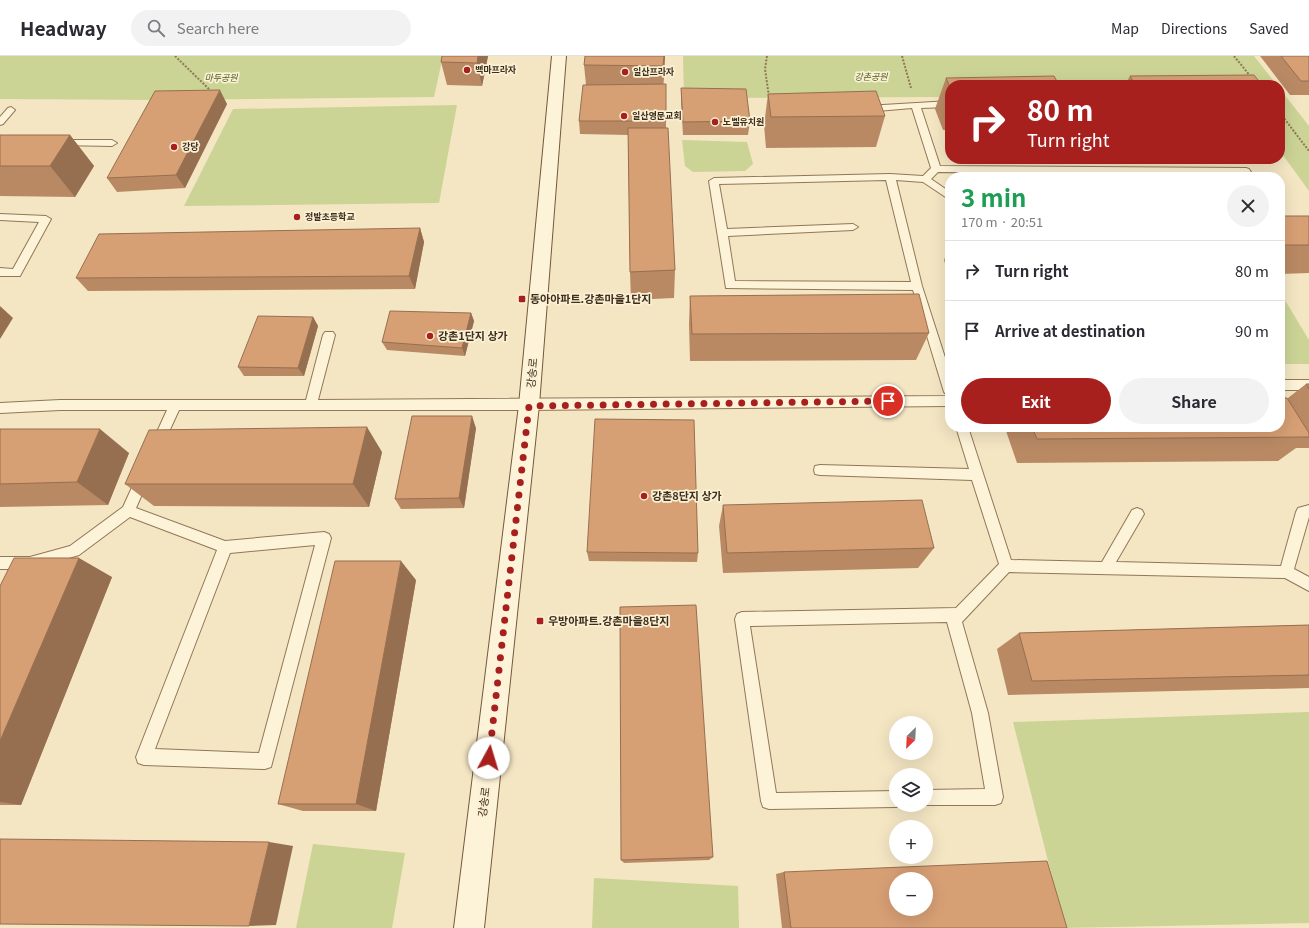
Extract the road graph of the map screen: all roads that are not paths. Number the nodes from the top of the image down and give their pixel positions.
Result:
1 (559, 56) edge
2 (945, 104) edge
3 (916, 105) junction
4 (856, 109) edge
5 (11, 110) dead end
6 (0, 122) edge
7 (48, 143) edge
8 (112, 143) dead end
9 (936, 169) junction
10 (1025, 172) edge
11 (1192, 172) edge
12 (1246, 172) edge
13 (890, 177) junction
14 (924, 178) junction
15 (945, 193) edge
16 (0, 217) edge
17 (853, 227) dead end
18 (722, 233) junction
19 (0, 272) edge
20 (917, 286) junction
21 (329, 335) dead end
22 (945, 367) edge
23 (1285, 385) edge
24 (1309, 385) edge
25 (945, 401) edge
26 (175, 405) junction
27 (310, 406) junction
28 (529, 406) junction
29 (0, 408) edge
30 (964, 432) edge
31 (820, 470) dead end
32 (977, 475) junction
33 (128, 511) junction
34 (1309, 511) edge
35 (1137, 514) dead end
36 (225, 547) junction
37 (0, 563) edge
38 (29, 563) junction
39 (1006, 566) junction
40 (1106, 567) junction
41 (1286, 572) junction
42 (23, 577) edge
43 (1309, 584) edge
44 (959, 615) junction
45 (933, 798) edge
46 (889, 799) edge
47 (469, 928) edge

1 - 28 main road, 강송로
2 - 3 lane
3 - 4 lane
3 - 9 lane
5 - 6 lane
7 - 8 lane
9 - 10 lane
9 - 14 lane
11 - 12 lane
13 - 14 lane
13 - 18 lane
13 - 20 lane
14 - 15 lane
16 - 19 lane
17 - 18 lane
18 - 20 lane
20 - 22 lane
21 - 27 lane
23 - 24 lane
25 - 28 lane
26 - 27 lane
26 - 29 lane
26 - 33 lane
27 - 28 lane
28 - 47 main road, 강송로
30 - 32 lane
31 - 32 lane
32 - 39 lane
33 - 36 lane
33 - 38 lane
34 - 41 lane
35 - 40 lane
36 - 36 lane
37 - 38 lane
38 - 42 lane
39 - 40 lane
39 - 44 lane
40 - 41 lane
41 - 43 lane
44 - 45 lane
44 - 46 lane

